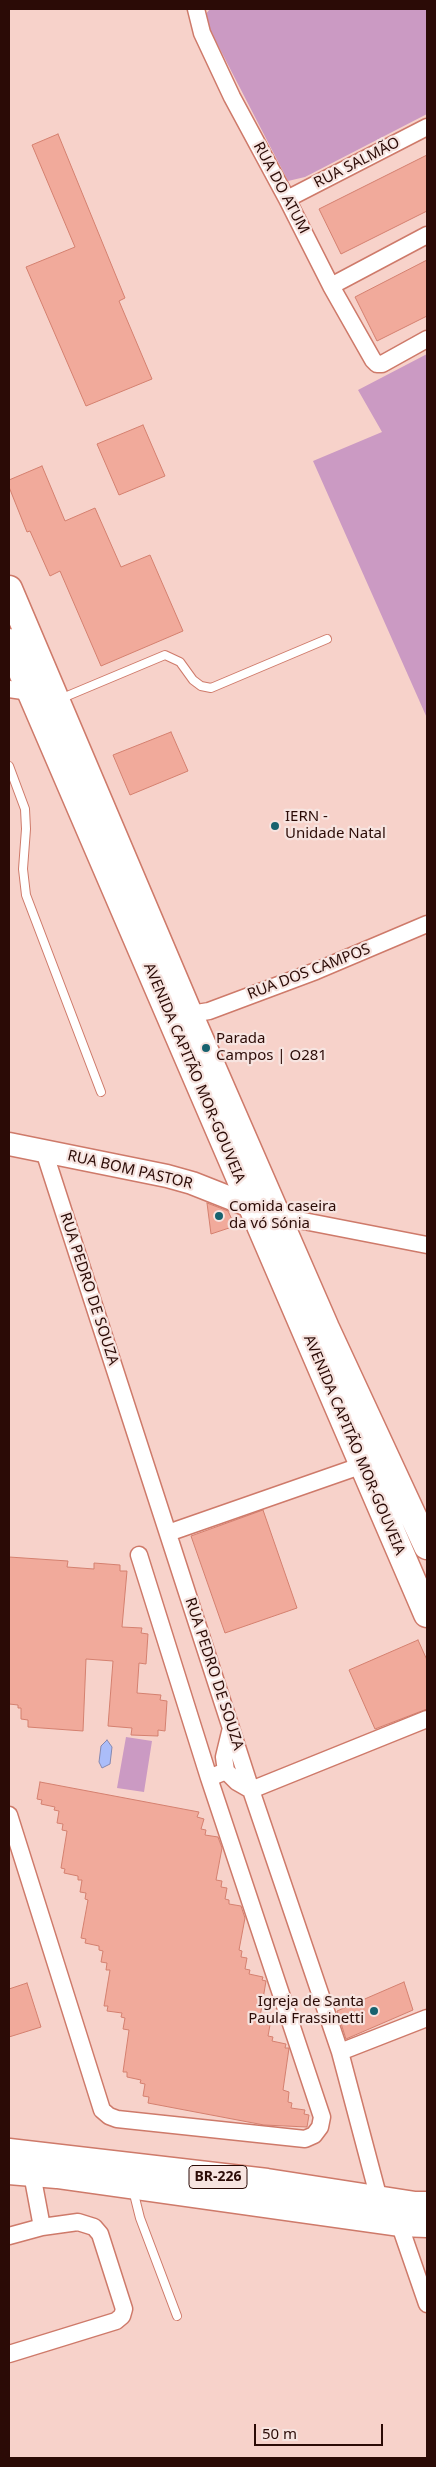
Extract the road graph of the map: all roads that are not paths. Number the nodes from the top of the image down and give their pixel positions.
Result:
1 (196, 9) edge
2 (427, 127) edge
3 (287, 198) junction
4 (427, 235) edge
5 (331, 286) junction
6 (427, 339) edge
7 (9, 589) edge
8 (327, 639) dead end
9 (9, 642) edge
10 (19, 691) edge
11 (56, 700) junction
12 (9, 766) edge
13 (98, 825) junction
14 (427, 924) edge
15 (188, 1011) junction
16 (101, 1092) dead end
17 (9, 1144) edge
18 (44, 1151) junction
19 (252, 1206) junction
20 (278, 1216) junction
21 (427, 1244) edge
22 (363, 1465) junction
23 (168, 1533) junction
24 (427, 1546) edge
25 (138, 1554) dead end
26 (427, 1614) edge
27 (427, 1719) edge
28 (231, 1728) junction
29 (226, 1771) junction
30 (209, 1778) junction
31 (252, 1790) junction
32 (9, 1815) edge
33 (427, 2018) edge
34 (340, 2052) junction
35 (9, 2152) edge
36 (20, 2172) edge
37 (134, 2178) junction
38 (379, 2199) junction
39 (427, 2205) edge
40 (399, 2222) junction
41 (427, 2224) edge
42 (42, 2227) junction
43 (9, 2236) edge
44 (427, 2304) edge
45 (176, 2316) dead end
46 (9, 2354) edge

1 - 3 street, RUA DO ATUM
2 - 3 street, RUA SALMÃO
3 - 5 street, RUA DO ATUM
4 - 5 street
5 - 6 street, RUA DO ATUM
7 - 11 main road, AVENIDA CAPITÃO MOR-GOUVEIA
8 - 11 lane
9 - 10 main road, AVENIDA CAPITÃO MOR-GOUVEIA
10 - 13 main road, AVENIDA CAPITÃO MOR-GOUVEIA
11 - 13 main road, AVENIDA CAPITÃO MOR-GOUVEIA
12 - 16 lane
13 - 15 main road, AVENIDA CAPITÃO MOR-GOUVEIA
13 - 19 main road, AVENIDA CAPITÃO MOR-GOUVEIA
14 - 15 street, RUA DOS CAMPOS
15 - 20 main road, AVENIDA CAPITÃO MOR-GOUVEIA
17 - 18 main road, RUA BOM PASTOR
18 - 19 main road, RUA BOM PASTOR
18 - 23 street, RUA PEDRO DE SOUZA
19 - 20 main road, RUA BOM PASTOR
19 - 22 main road, AVENIDA CAPITÃO MOR-GOUVEIA
20 - 21 street
20 - 24 main road, AVENIDA CAPITÃO MOR-GOUVEIA
22 - 23 street
22 - 26 main road, AVENIDA CAPITÃO MOR-GOUVEIA
23 - 28 street, RUA PEDRO DE SOUZA
25 - 30 street
27 - 31 street
28 - 29 street
28 - 31 street, RUA PEDRO DE SOUZA
29 - 30 street
29 - 31 street
30 - 32 street
31 - 34 street, RUA PEDRO DE SOUZA
33 - 34 street
34 - 38 street, RUA PEDRO DE SOUZA
35 - 37 main road, BR-226
36 - 37 main road, BR-226
36 - 42 street
37 - 38 main road, BR-226
37 - 40 main road, BR-226
37 - 45 lane
38 - 39 main road, BR-226
40 - 41 main road, BR-226
40 - 44 street
42 - 43 street
42 - 46 street

